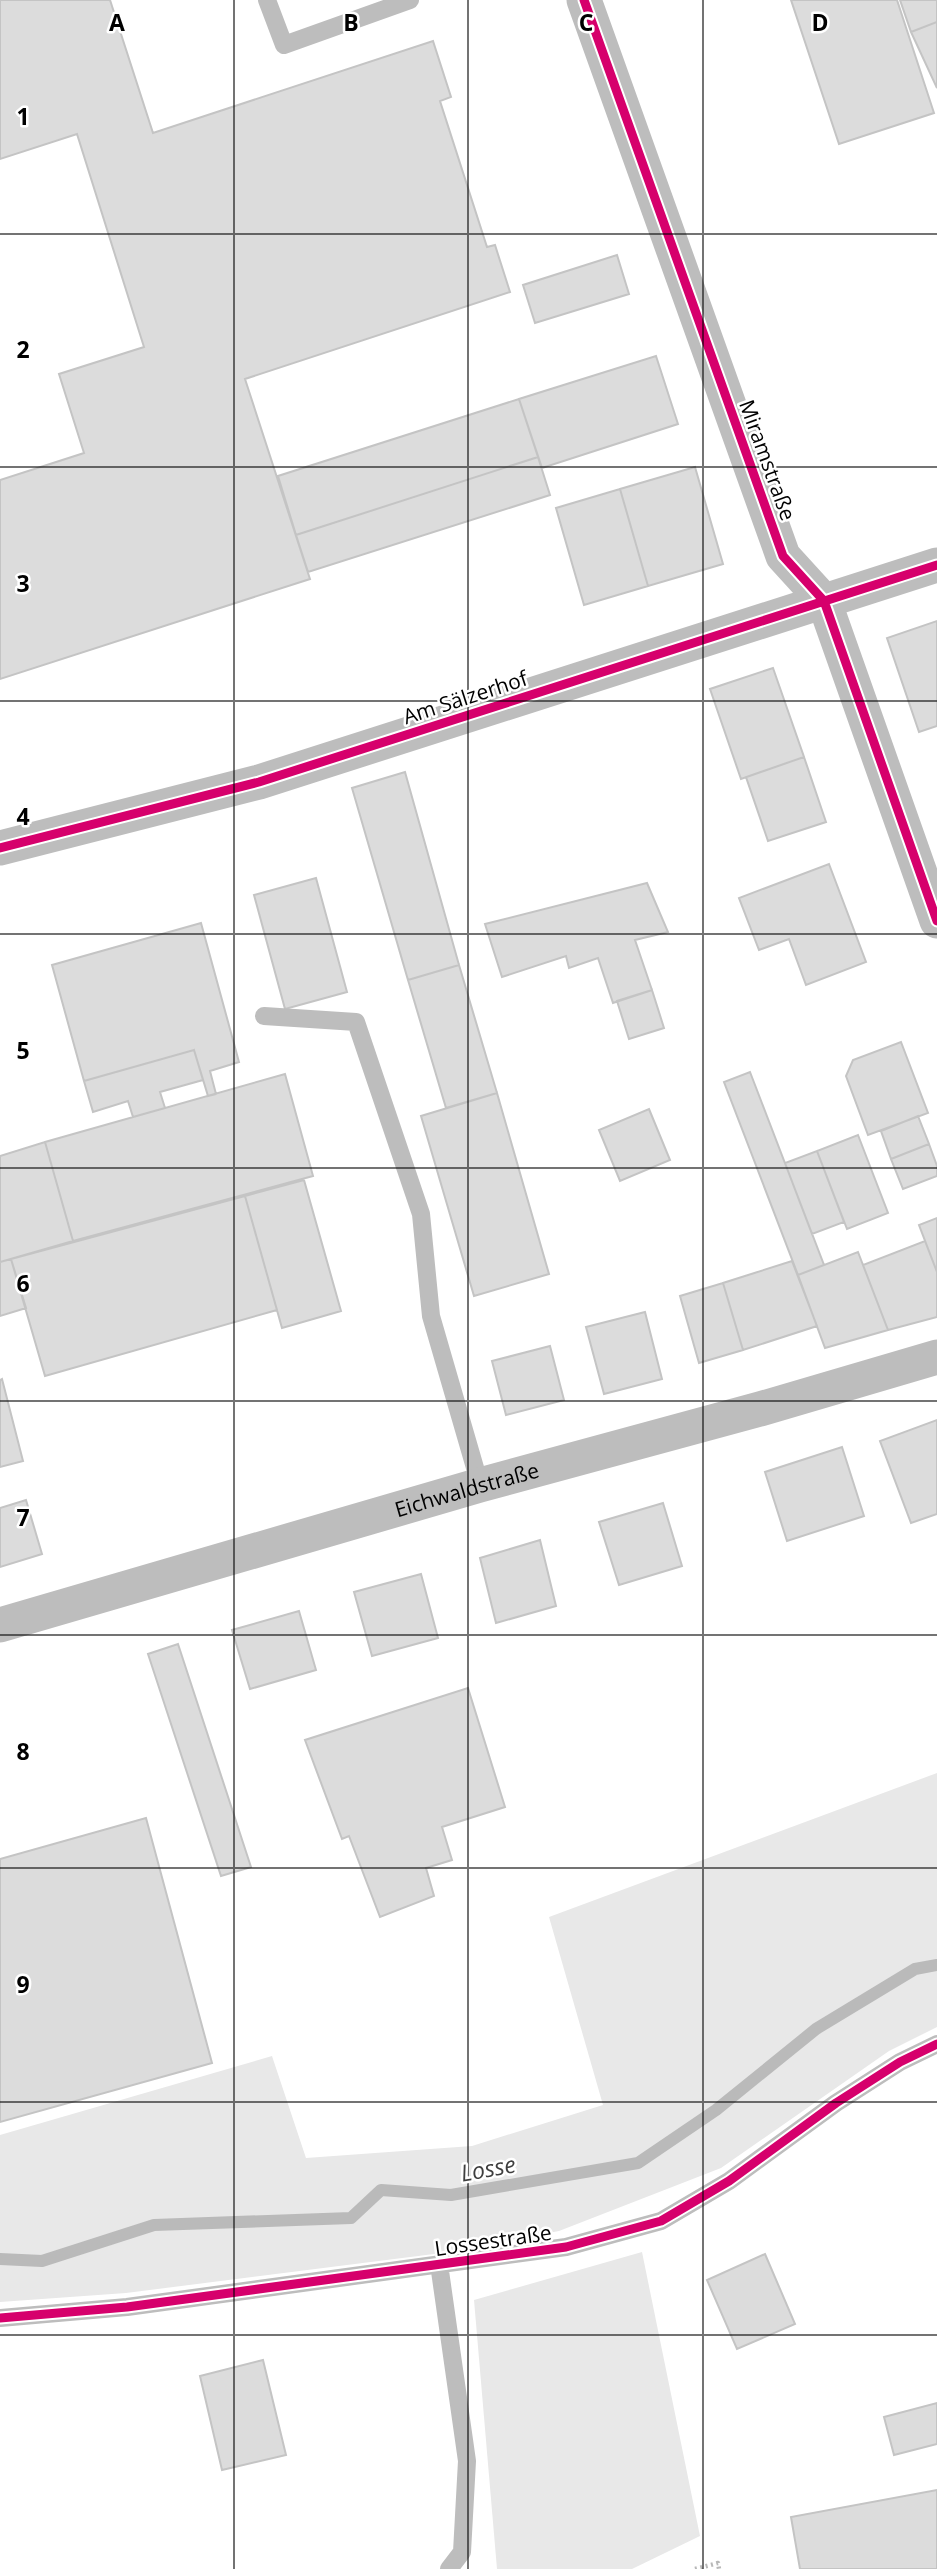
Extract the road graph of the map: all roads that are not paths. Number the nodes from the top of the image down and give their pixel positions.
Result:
1 (267, 0) edge
2 (410, 0) edge
3 (584, 0) edge
4 (937, 565) edge
5 (824, 601) junction
6 (0, 849) edge
7 (937, 921) edge
8 (264, 1016) dead end
9 (937, 1357) edge
10 (480, 1485) junction
11 (0, 1625) edge
12 (937, 2044) edge
13 (439, 2264) junction
14 (0, 2318) edge
15 (449, 2569) edge

1 - 2 lane
3 - 5 street, Miramstraße
4 - 5 street, Am Sälzerhof
5 - 6 street, Am Sälzerhof
5 - 7 street, Miramstraße
8 - 10 lane
9 - 10 street, Eichwaldstraße
10 - 11 street, Eichwaldstraße
12 - 13 lane, Lossestraße
13 - 14 lane, Lossestraße
13 - 15 lane

